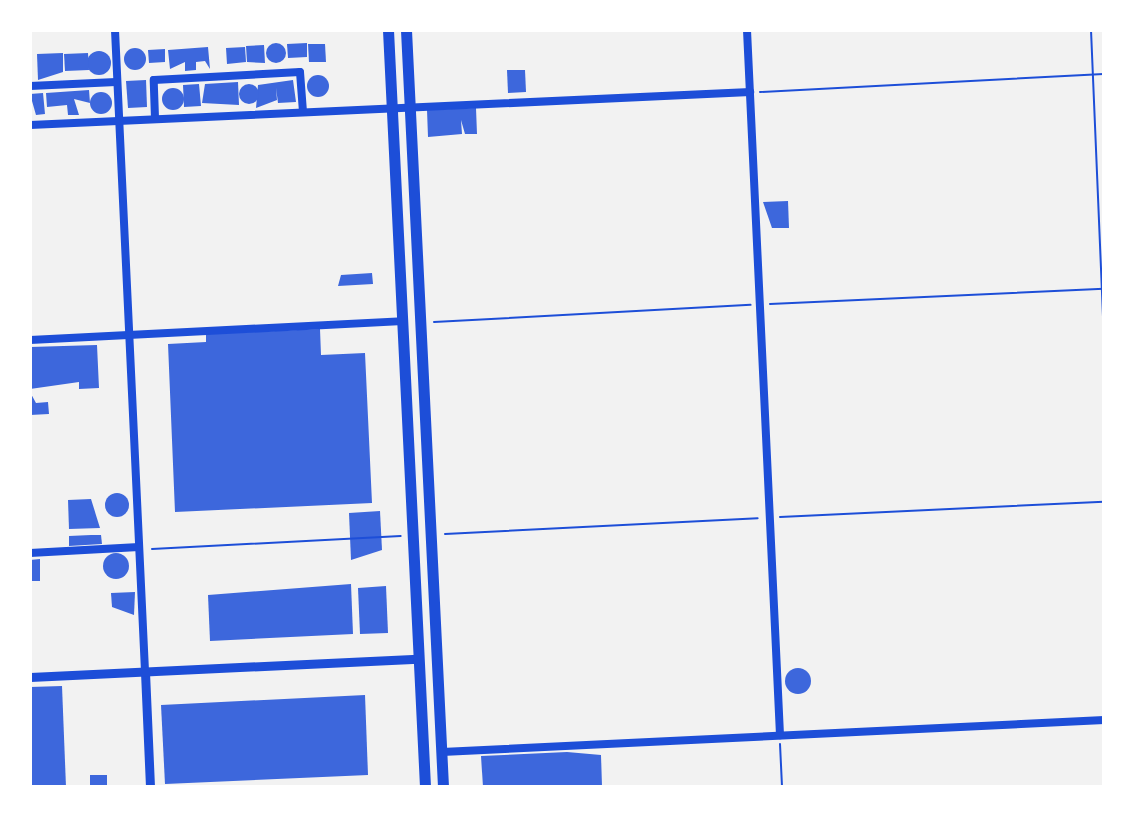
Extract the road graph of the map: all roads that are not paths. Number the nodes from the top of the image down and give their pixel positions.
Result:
1 (115, 30) edge
2 (388, 30) edge
3 (406, 30) edge
4 (747, 30) edge
5 (116, 82) junction
6 (30, 86) edge
7 (750, 92) junction
8 (409, 107) junction
9 (391, 108) junction
10 (303, 112) junction
11 (155, 118) junction
12 (118, 120) junction
13 (30, 125) edge
14 (403, 321) junction
15 (131, 335) junction
16 (30, 340) edge
17 (139, 547) junction
18 (30, 553) edge
19 (418, 659) junction
20 (145, 672) junction
21 (30, 677) edge
22 (1104, 720) edge
23 (780, 735) junction
24 (442, 752) junction
25 (150, 787) edge
26 (425, 787) edge
27 (443, 787) edge

1 - 5 street
2 - 9 main road
3 - 8 main road
4 - 7 street
5 - 6 street
5 - 12 street
7 - 8 street
7 - 23 street
8 - 9 street
8 - 24 main road
9 - 10 street
9 - 14 main road
10 - 11 street
10 - 11 street
11 - 12 street
12 - 13 street
12 - 15 street
14 - 15 street
14 - 19 main road
15 - 16 street
15 - 17 street
17 - 18 street
17 - 20 street
19 - 20 street
19 - 26 main road
20 - 21 street
20 - 25 street
22 - 23 street
23 - 24 street
24 - 27 main road

